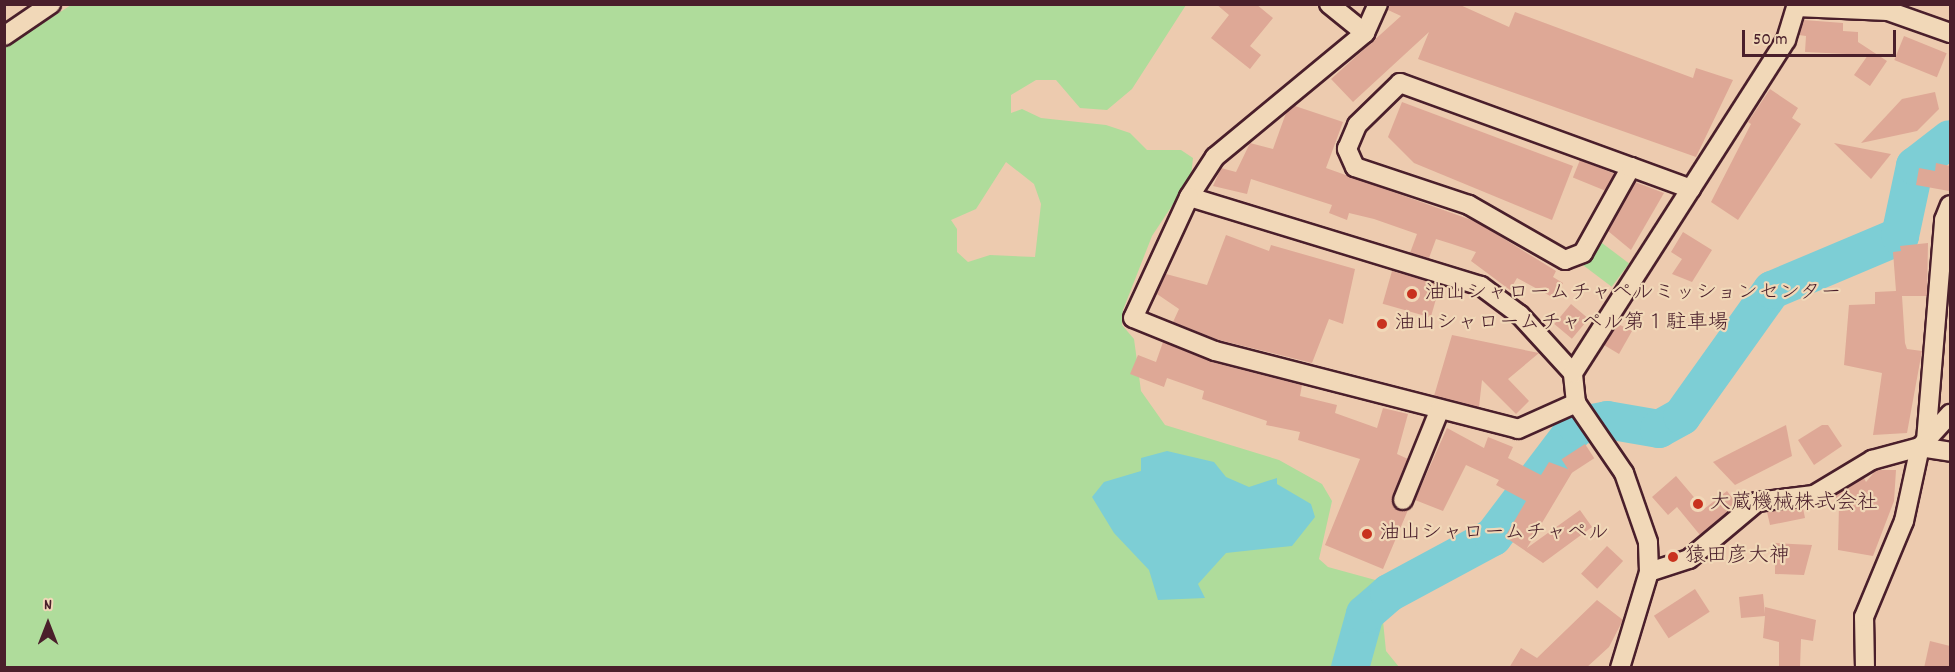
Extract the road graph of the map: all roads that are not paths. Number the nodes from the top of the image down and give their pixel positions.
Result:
1 (51, 4) edge
2 (1329, 4) edge
3 (1378, 4) edge
4 (1797, 6) edge
5 (1365, 33) junction
6 (1950, 33) edge
7 (4, 36) edge
8 (1631, 167) junction
9 (1690, 189) junction
10 (1189, 197) junction
11 (1950, 205) edge
12 (1573, 373) junction
13 (1576, 403) junction
14 (1440, 409) junction
15 (1950, 414) edge
16 (1923, 444) junction
17 (1950, 452) edge
18 (1403, 500) dead end
19 (1649, 572) junction
20 (1620, 668) edge
21 (1865, 668) edge

1 - 7 street
2 - 5 street
3 - 5 street
4 - 6 street
4 - 9 street
5 - 10 street
8 - 8 street
8 - 9 street
9 - 12 street
10 - 12 street
10 - 14 street
11 - 16 street
12 - 13 street
13 - 14 street
13 - 19 street
14 - 18 street
15 - 16 street
16 - 17 street
16 - 19 street
16 - 21 street
19 - 20 street

